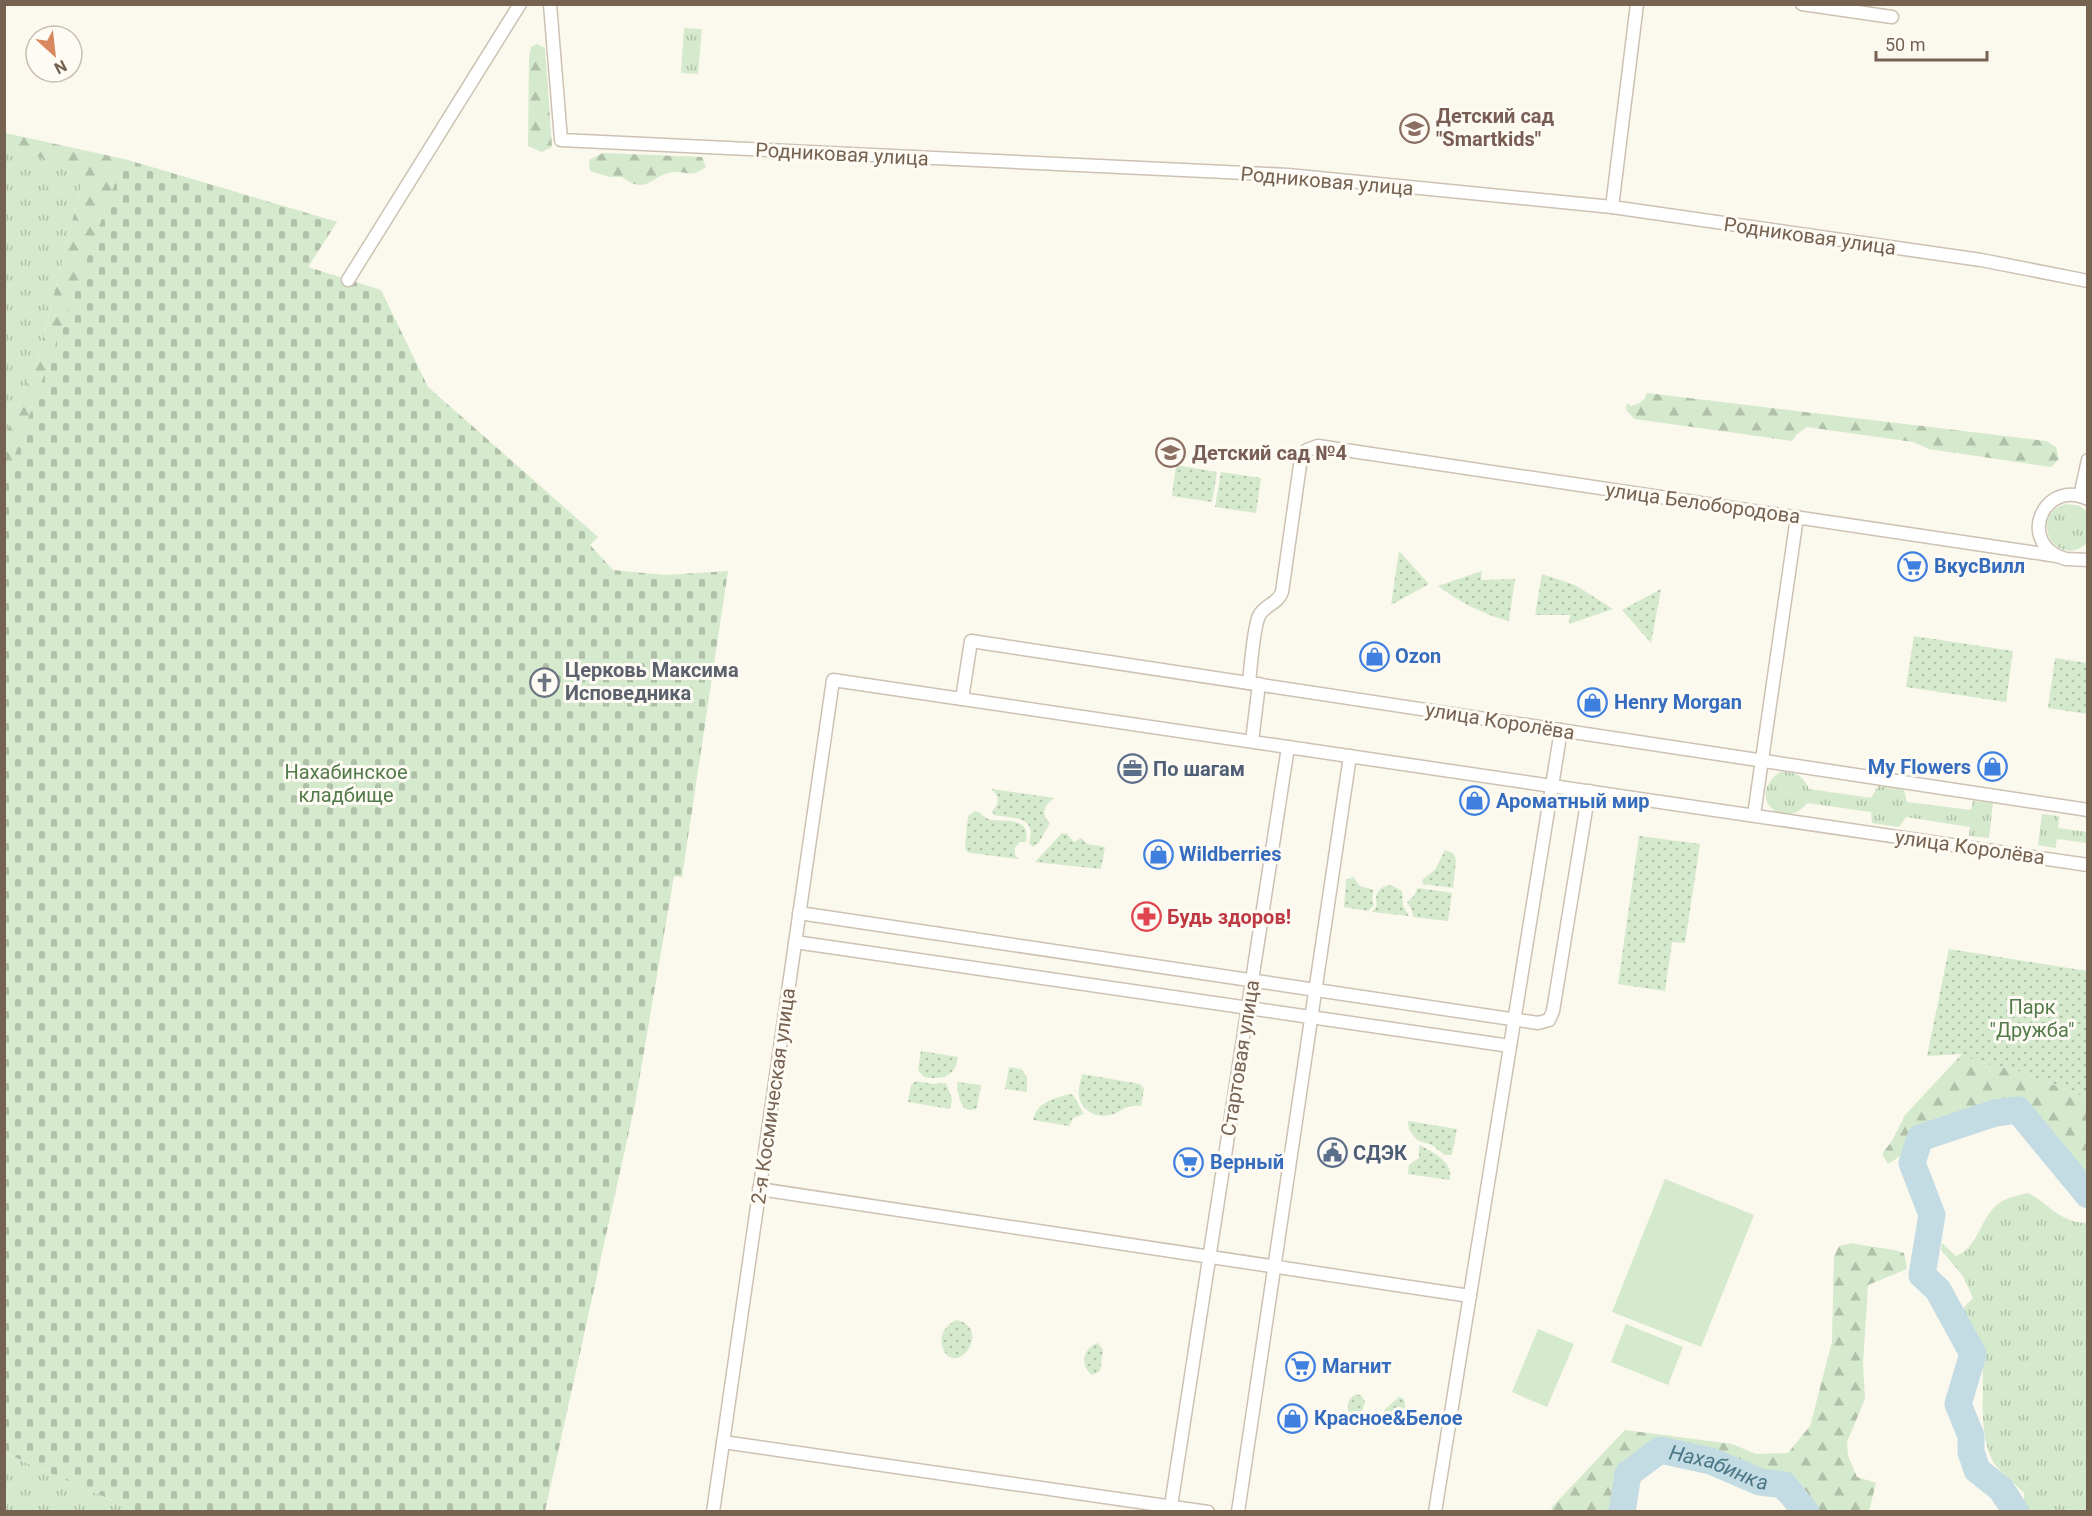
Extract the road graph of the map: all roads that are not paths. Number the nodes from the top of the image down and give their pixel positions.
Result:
1 (520, 4) edge
2 (550, 4) edge
3 (1637, 4) edge
4 (1802, 4) edge
5 (1892, 17) dead end
6 (1612, 207) junction
7 (348, 280) dead end
8 (2088, 281) edge
9 (2088, 460) edge
10 (2084, 498) edge
11 (1797, 517) junction
12 (2057, 556) junction
13 (2084, 558) edge
14 (833, 680) joint
15 (1254, 684) junction
16 (962, 699) junction
17 (1561, 730) junction
18 (1252, 741) junction
19 (1288, 747) junction
20 (1350, 756) junction
21 (1762, 760) junction
22 (1552, 786) junction
23 (1589, 791) junction
24 (2088, 810) edge
25 (1754, 815) junction
26 (2088, 865) edge
27 (799, 913) junction
28 (795, 942) junction
29 (1252, 981) junction
30 (1315, 990) junction
31 (1248, 1008) junction
32 (1311, 1017) junction
33 (1514, 1020) junction
34 (1510, 1046) junction
35 (759, 1189) junction
36 (1209, 1257) junction
37 (1274, 1267) junction
38 (1470, 1296) junction
39 (723, 1442) junction
40 (1170, 1509) edge
41 (713, 1512) edge
42 (1208, 1512) edge
43 (1239, 1512) edge
44 (1436, 1512) edge

1 - 7 street
2 - 6 street, Родниковая улица
3 - 6 street
4 - 5 street
6 - 8 street, Родниковая улица
9 - 10 street
10 - 12 street
11 - 12 street, улица Белобородова
11 - 15 street, улица Белобородова
11 - 21 street
12 - 13 street, улица Белобородова
14 - 16 street, улица Королёва
14 - 27 street, 2-я Космическая улица
15 - 16 street, улица Королёва
15 - 17 street, улица Королёва
15 - 18 street
16 - 18 street, улица Королёва
17 - 21 street, улица Королёва
17 - 22 street
18 - 19 street, улица Королёва
19 - 20 street, улица Королёва
19 - 29 street, Стартовая улица
20 - 22 street, улица Королёва
20 - 30 street
21 - 24 street, улица Королёва
21 - 25 street
22 - 23 street, улица Королёва
22 - 33 street
23 - 25 street, улица Королёва
23 - 33 street
25 - 26 street, улица Королёва
27 - 28 street, 2-я Космическая улица
27 - 29 street
28 - 31 street
28 - 35 street, 2-я Космическая улица
29 - 30 street
29 - 31 street, Стартовая улица
30 - 32 street
30 - 33 street
31 - 32 street
31 - 36 street, Стартовая улица
32 - 34 street
32 - 37 street
33 - 34 street
34 - 38 street
35 - 36 street
35 - 39 street, 2-я Космическая улица
36 - 37 street
36 - 40 street, Стартовая улица
37 - 38 street
37 - 43 street
38 - 44 street
39 - 40 street
39 - 41 street, 2-я Космическая улица
40 - 42 street

